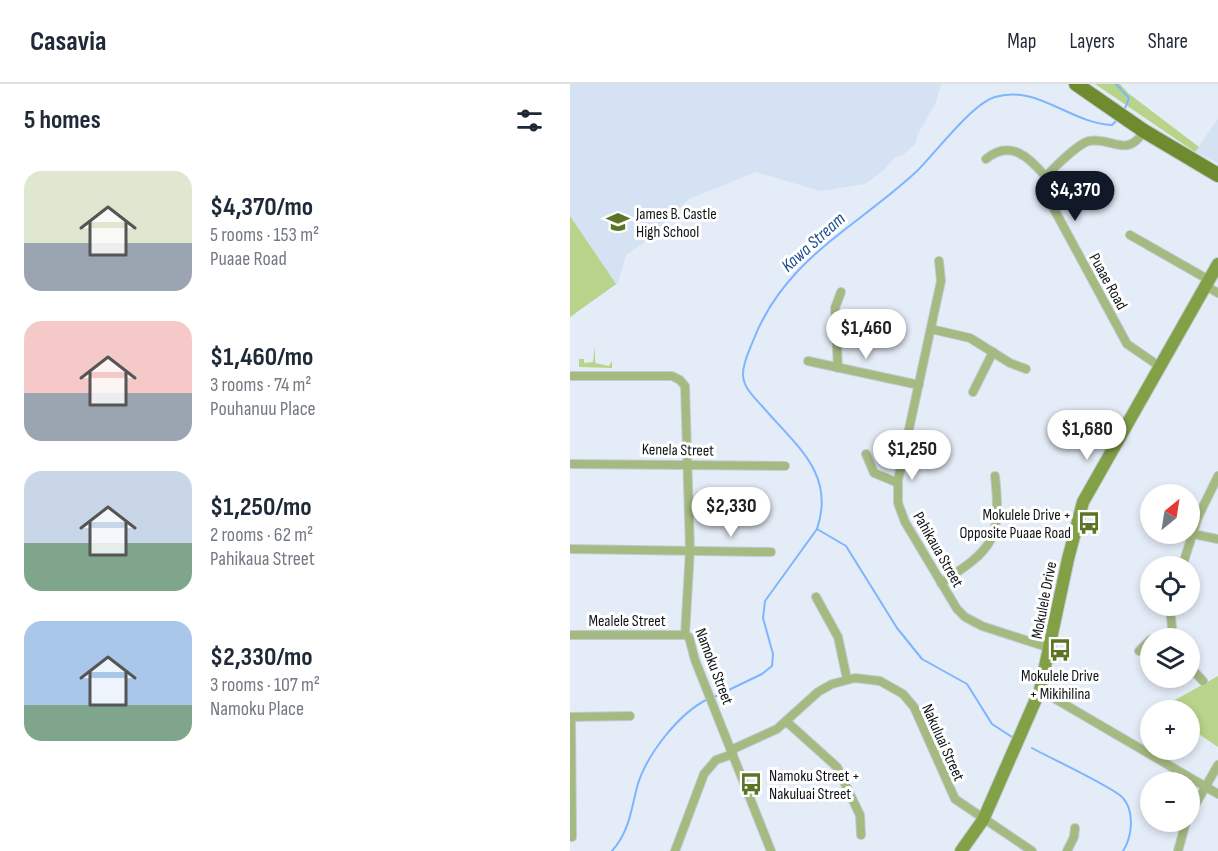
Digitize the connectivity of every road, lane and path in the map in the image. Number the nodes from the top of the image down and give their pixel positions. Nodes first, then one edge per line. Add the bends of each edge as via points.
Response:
1 (1076, 84) edge
2 (1144, 131) junction
3 (986, 159) dead end
4 (1218, 175) edge
5 (1045, 176) junction
6 (1130, 235) dead end
7 (939, 261) dead end
8 (1218, 264) edge
9 (1207, 283) junction
10 (841, 292) dead end
11 (1218, 293) edge
12 (931, 328) junction
13 (993, 352) junction
14 (808, 361) dead end
15 (1159, 366) junction
16 (838, 368) junction
17 (1026, 369) dead end
18 (570, 376) edge
19 (919, 385) junction
20 (974, 392) dead end
21 (866, 454) dead end
22 (570, 464) edge
23 (688, 464) junction
24 (785, 466) dead end
25 (995, 476) dead end
26 (1218, 476) edge
27 (898, 483) junction
28 (1200, 516) edge
29 (1200, 536) edge
30 (1218, 539) edge
31 (570, 549) edge
32 (690, 550) junction
33 (771, 552) dead end
34 (941, 583) junction
35 (816, 597) dead end
36 (570, 635) edge
37 (685, 635) junction
38 (1050, 648) junction
39 (1200, 678) edge
40 (847, 679) junction
41 (1203, 681) dead end
42 (1040, 690) junction
43 (630, 716) dead end
44 (571, 717) edge
45 (787, 722) junction
46 (732, 752) junction
47 (1218, 765) edge
48 (1205, 787) junction
49 (1218, 795) edge
50 (1200, 796) edge
51 (983, 820) junction
52 (1075, 828) dead end
53 (1183, 832) edge
54 (861, 835) dead end
55 (572, 837) dead end
56 (675, 851) edge
57 (771, 851) edge
58 (961, 851) edge
59 (1032, 851) edge
60 (1067, 851) edge
61 (1178, 851) edge

1 - 2 main road
2 - 4 main road
2 - 5 street via 1128,145 1086,142
3 - 5 street via 1001,151 1017,151
5 - 15 street, Puaae Road via 1042,191 1124,339 1135,352
6 - 9 street
7 - 12 street, Pahikaua Street via 941,281
8 - 9 street, Mokulele Drive
9 - 11 street
9 - 15 street, Mokulele Drive
10 - 16 street via 835,308
12 - 13 street via 964,336
12 - 19 street, Pahikaua Street
13 - 17 street
13 - 20 street
14 - 16 street
15 - 38 street, Mokulele Drive via 1083,502
16 - 19 street
18 - 23 street, Namoku Street via 667,376 680,380 687,393
19 - 27 street, Pahikaua Street
21 - 27 street via 874,473
22 - 23 street, Kenela Street
23 - 24 street, Kenela Street
23 - 32 street, Namoku Street
25 - 34 street via 998,516 992,538 978,557
26 - 28 street
27 - 34 street, Pahikaua Street via 902,516
29 - 30 street
31 - 32 street
32 - 33 street
32 - 37 street, Namoku Street
34 - 38 street, Pahikaua Street via 969,620
35 - 40 street via 838,637
36 - 37 street, Mealele Street
37 - 46 street, Namoku Street
38 - 42 street, Mokulele Drive
39 - 41 street
40 - 45 street, Nakuluai Street via 818,692
40 - 51 street, Nakuluai Street via 880,681 909,700 952,795
42 - 48 street
42 - 51 street, Mokulele Drive
43 - 44 street
44 - 55 street
45 - 46 street, Nakuluai Street
45 - 54 street via 837,767 860,815
46 - 56 street, Nakuluai Street via 704,774
46 - 57 street, Namoku Street
47 - 48 street
48 - 49 street
48 - 50 street
51 - 58 street, Mokulele Drive
51 - 59 street, Nakuluai Street
52 - 60 street
53 - 61 street

